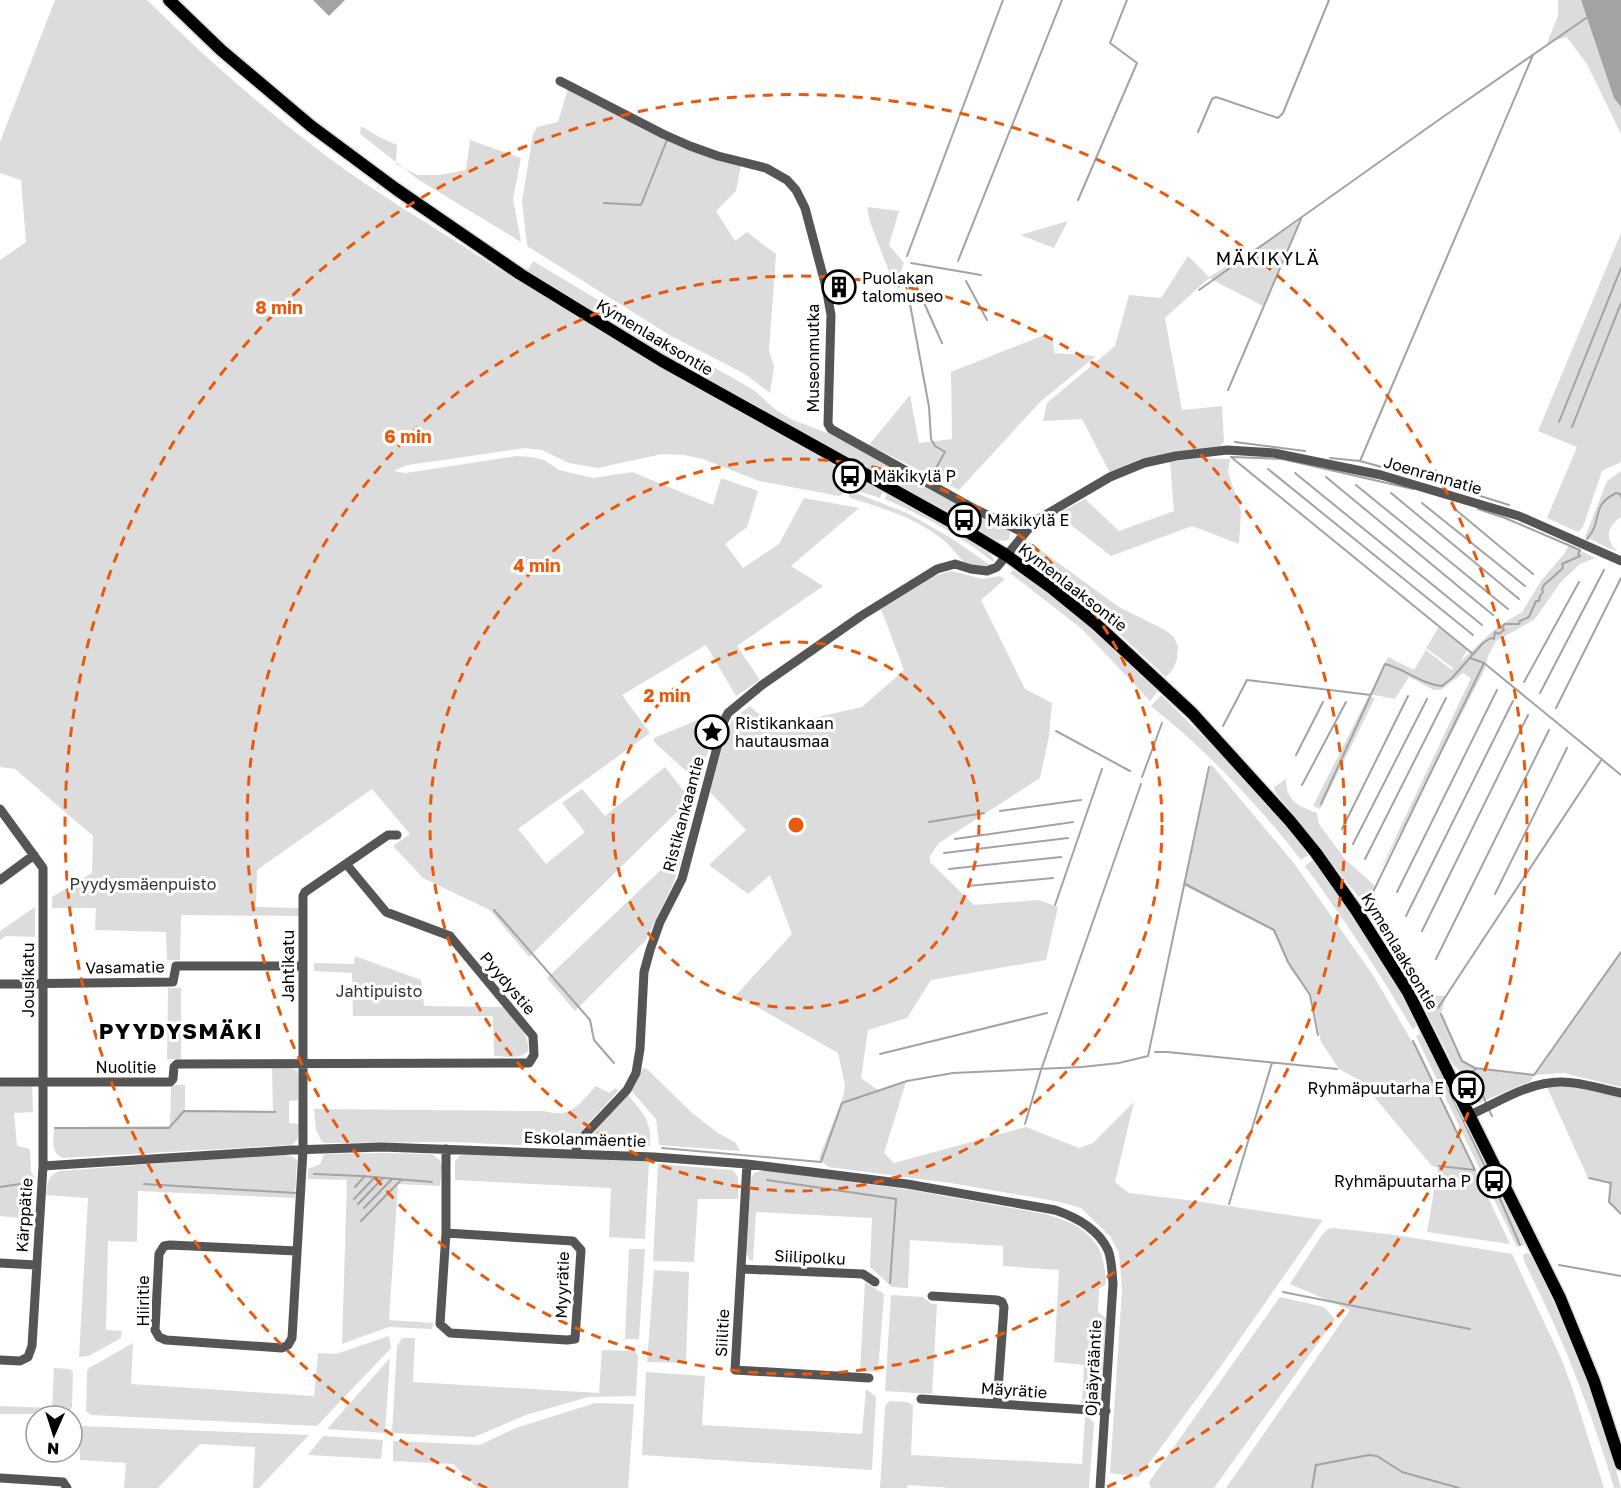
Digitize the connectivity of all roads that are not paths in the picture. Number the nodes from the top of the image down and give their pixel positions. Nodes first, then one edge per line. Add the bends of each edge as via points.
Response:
1 (169, 0) edge
2 (560, 81) dead end
3 (1024, 533) junction
4 (1006, 555) junction
5 (1621, 561) edge
6 (0, 809) edge
7 (397, 835) dead end
8 (34, 855) junction
9 (347, 865) junction
10 (0, 880) edge
11 (303, 966) junction
12 (0, 984) edge
13 (43, 984) junction
14 (303, 1064) junction
15 (0, 1082) edge
16 (43, 1082) junction
17 (1621, 1093) edge
18 (1470, 1115) junction
19 (446, 1149) junction
20 (303, 1150) junction
21 (576, 1154) junction
22 (747, 1164) junction
23 (42, 1166) junction
24 (446, 1233) junction
25 (1108, 1250) joint
26 (297, 1251) junction
27 (0, 1263) edge
28 (36, 1266) junction
29 (741, 1269) junction
30 (875, 1282) dead end
31 (932, 1296) dead end
32 (0, 1360) edge
33 (869, 1378) dead end
34 (921, 1399) dead end
35 (997, 1404) junction
36 (1106, 1412) junction
37 (1621, 1464) edge
38 (0, 1478) edge
39 (65, 1485) edge
40 (1100, 1488) edge

1 - 4 main road, Kymenlaaksontie via 311,126 520,274 682,373
2 - 3 street, Museonmutka via 663,134 718,156 766,168 791,184 805,208 831,315 831,429
3 - 4 street, Joenrannatie
3 - 5 street, Joenrannatie via 1035,521 1110,477 1144,463 1227,450 1284,455 1392,478 1519,516
4 - 18 main road, Kymenlaaksontie via 1146,668 1290,820 1336,881 1408,992
4 - 21 street, Ristikankaantie via 997,567 987,571 955,564 937,569 843,629 728,713 682,879 660,922 647,961 636,1073 627,1090 577,1143
6 - 8 street, Jousikatu
7 - 9 street, Jahtikatu via 388,835
8 - 10 street
8 - 13 street, Jousikatu via 44,868
9 - 11 street, Jahtikatu via 303,896
9 - 14 street, Pyydystie via 386,912 450,936 533,1036 534,1054 529,1063
11 - 13 street, Vasamatie via 176,966 173,982
11 - 14 street, Jahtikatu
12 - 13 street
13 - 16 street, Jousikatu
14 - 16 street, Nuolitie via 177,1064 170,1082
14 - 20 street, Jahtikatu
15 - 16 street
16 - 23 street, Jousikatu
17 - 18 street via 1571,1082 1543,1083
18 - 37 main road, Kymenlaaksontie via 1577,1337
19 - 20 street, Eskolanmäentie
19 - 21 street, Eskolanmäentie
19 - 24 street, Myyrätie
20 - 23 street, Eskolanmäentie
20 - 26 street, Hiiritie
21 - 22 street, Eskolanmäentie
22 - 25 street, Eskolanmäentie via 907,1184 1055,1210 1084,1223
22 - 29 street, Siilitie
23 - 28 street, Kärppätie
24 - 24 street, Myyrätie via 440,1324 444,1329 450,1333 575,1339 581,1250 578,1244
25 - 36 street, Ojaäyrääntie via 1113,1284
26 - 26 street, Hiiritie via 292,1338 288,1345 282,1348 159,1337 155,1330 159,1254 164,1246
27 - 28 street, Kärppätie
28 - 32 street, Kärppätie via 32,1346 28,1357 20,1361
29 - 30 street, Siilipolku via 864,1274
29 - 33 street, Siilitie via 735,1370
31 - 35 street via 1002,1302
34 - 35 street, Mäyrätie
35 - 36 street, Mäyrätie
36 - 40 street, Ojaäyrääntie
38 - 39 street

